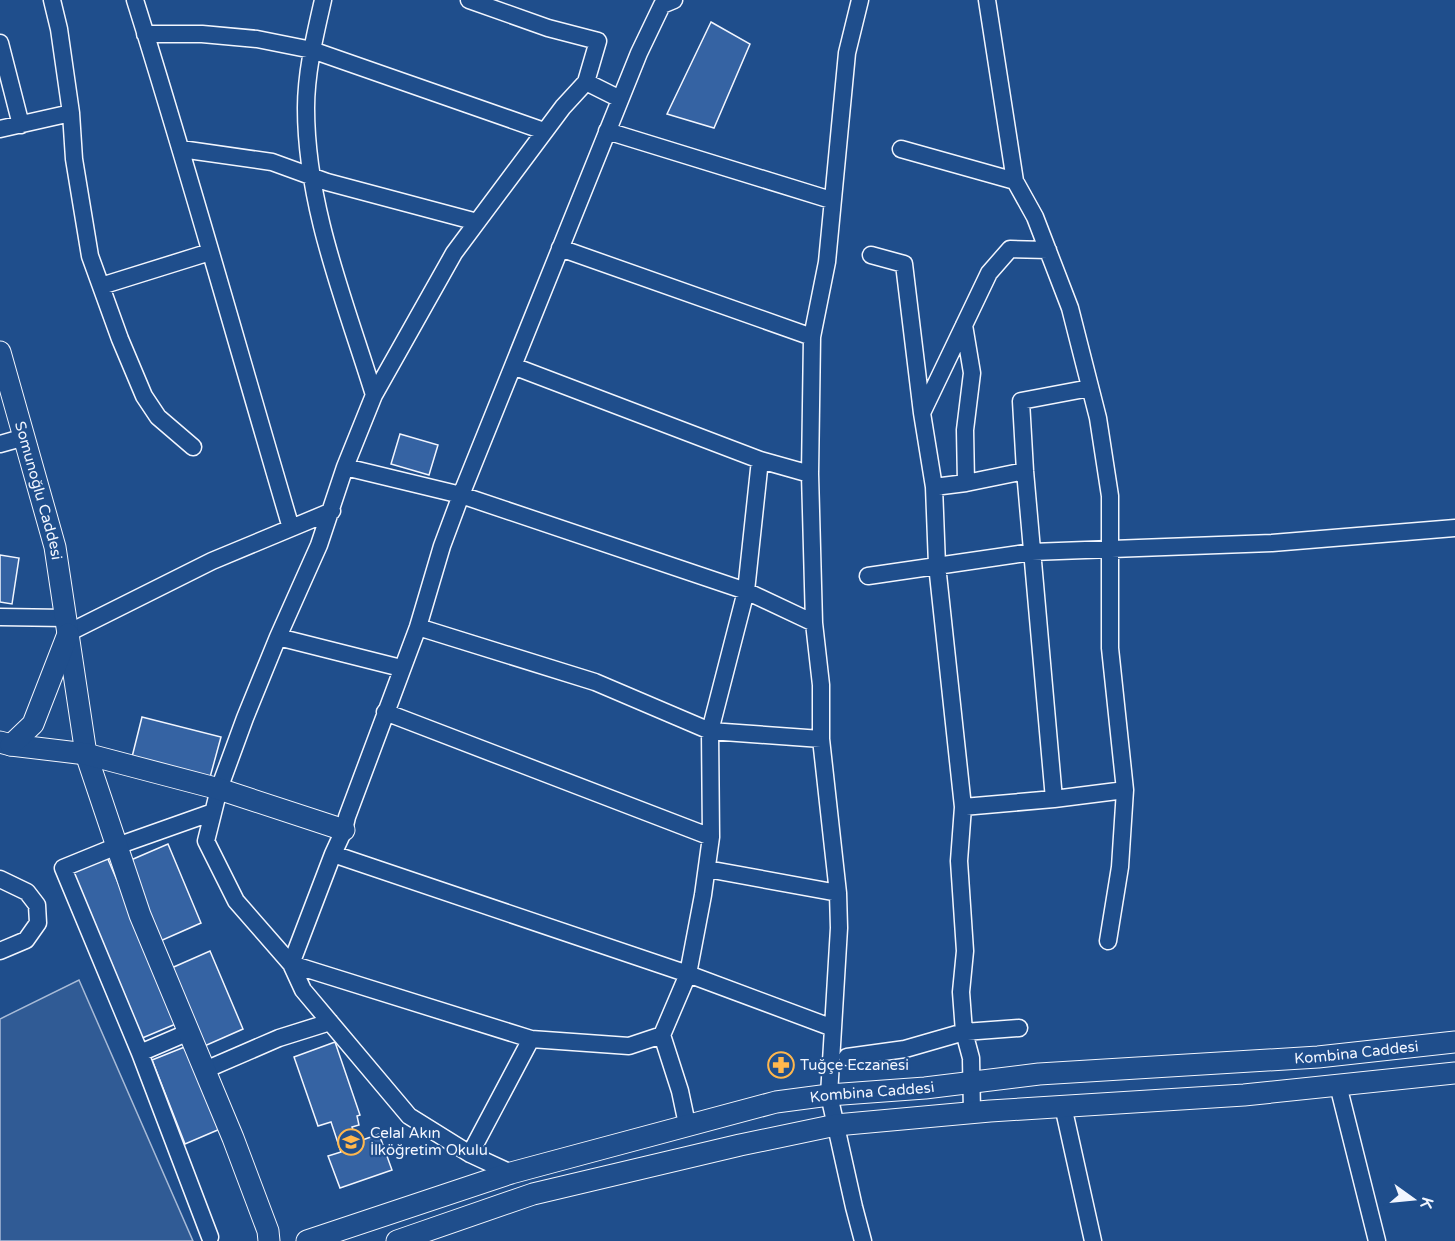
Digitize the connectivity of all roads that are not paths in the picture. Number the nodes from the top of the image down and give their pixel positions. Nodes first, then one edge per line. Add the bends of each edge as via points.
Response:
1 (52, 0) edge
2 (135, 0) edge
3 (323, 0) edge
4 (469, 0) edge
5 (674, 0) edge
6 (860, 0) edge
7 (987, 0) edge
8 (145, 34) junction
9 (0, 43) edge
10 (312, 50) junction
11 (586, 82) junction
12 (620, 99) junction
13 (71, 113) junction
14 (21, 125) junction
15 (0, 129) edge
16 (544, 131) junction
17 (607, 131) junction
18 (181, 148) junction
19 (901, 149) dead end
20 (311, 176) junction
21 (1015, 181) junction
22 (831, 200) junction
23 (477, 222) junction
24 (560, 248) junction
25 (1048, 250) junction
26 (210, 252) junction
27 (871, 255) dead end
28 (101, 285) junction
29 (964, 326) junction
30 (812, 337) junction
31 (0, 352) edge
32 (513, 366) junction
33 (1090, 388) junction
34 (374, 395) junction
35 (922, 412) junction
36 (25, 437) junction
37 (0, 444) edge
38 (193, 447) dead end
39 (760, 460) junction
40 (345, 467) junction
41 (1025, 471) junction
42 (810, 474) junction
43 (966, 483) junction
44 (934, 487) junction
45 (461, 495) junction
46 (332, 511) junction
47 (291, 528) junction
48 (1455, 528) edge
49 (1110, 548) junction
50 (1032, 552) junction
51 (937, 565) junction
52 (868, 576) dead end
53 (746, 591) junction
54 (0, 617) edge
55 (814, 623) junction
56 (67, 626) junction
57 (418, 627) junction
58 (278, 637) junction
59 (401, 668) junction
60 (385, 712) junction
61 (710, 731) junction
62 (821, 739) junction
63 (6, 743) edge
64 (86, 754) junction
65 (219, 789) junction
66 (1125, 790) junction
67 (1054, 799) junction
68 (963, 807) junction
69 (213, 812) junction
70 (345, 830) junction
71 (711, 837) junction
72 (117, 846) junction
73 (333, 854) junction
74 (707, 869) junction
75 (0, 879) edge
76 (838, 893) junction
77 (1108, 941) dead end
78 (0, 951) edge
79 (291, 963) junction
80 (688, 974) junction
81 (330, 1022) junction
82 (833, 1028) junction
83 (1019, 1028) dead end
84 (189, 1032) junction
85 (964, 1032) junction
86 (662, 1035) junction
87 (531, 1039) junction
88 (1455, 1042) edge
89 (140, 1053) junction
90 (847, 1058) dead end
91 (205, 1070) junction
92 (1455, 1073) edge
93 (971, 1083) junction
94 (1338, 1085) junction
95 (829, 1095) junction
96 (1063, 1106) junction
97 (972, 1113) junction
98 (687, 1124) junction
99 (836, 1125) junction
100 (470, 1154) junction
101 (511, 1173) junction
102 (210, 1236) dead end
103 (273, 1238) edge
104 (307, 1241) edge
105 (397, 1241) edge
106 (863, 1241) edge
107 (1093, 1241) edge
108 (1377, 1241) edge

1 - 13 street
2 - 8 street
3 - 10 street
4 - 11 street via 598,41
5 - 12 street via 662,5
6 - 22 street via 847,53
7 - 21 street
8 - 10 street via 257,39
8 - 18 street
9 - 14 street
10 - 16 street
10 - 20 street via 306,107
11 - 12 street
11 - 16 street
12 - 17 street
13 - 14 street
13 - 28 street via 74,159 90,256
14 - 15 street
16 - 23 street
17 - 22 street
17 - 24 street
18 - 20 street via 272,162
18 - 26 street
19 - 21 street
20 - 23 street
20 - 34 street via 317,211
21 - 25 street
22 - 30 street via 827,261
23 - 34 street via 454,253
24 - 30 street
24 - 32 street
25 - 29 street via 1010,249 990,273
25 - 33 street via 1070,308
26 - 28 street
26 - 47 street
27 - 35 street via 904,264
28 - 38 street via 144,396 158,417
29 - 35 street
29 - 43 street via 972,373 965,430
30 - 42 street
31 - 36 main road, Somunoğlu Caddesi
32 - 39 street
32 - 45 street
33 - 41 street via 1021,401
33 - 49 street via 1110,496
34 - 40 street
35 - 44 street
36 - 37 street
36 - 56 main road, Somunoğlu Caddesi via 55,547
39 - 42 street
39 - 53 street
40 - 45 street
40 - 46 street
41 - 43 street
41 - 50 street
42 - 55 street
43 - 44 street
44 - 51 street
45 - 53 street
45 - 57 street
46 - 47 street
46 - 58 street
47 - 56 street
48 - 49 street via 1272,543
49 - 50 street
49 - 66 street via 1110,648
50 - 51 street
50 - 67 street
51 - 52 street
51 - 68 street
53 - 55 street
53 - 61 street
54 - 56 street
55 - 62 street via 821,684
56 - 63 main road via 33,724
56 - 64 main road, Somunoğlu Caddesi
57 - 59 street
57 - 61 street via 595,682
58 - 59 street
58 - 65 street
59 - 60 street
60 - 70 street
60 - 71 street
61 - 62 street
61 - 71 street
62 - 76 street
63 - 64 main road
64 - 65 main road
64 - 72 main road, Somunoğlu Caddesi
65 - 69 street
65 - 70 main road
66 - 67 street
66 - 77 street via 1120,867
67 - 68 street
68 - 85 street via 959,861 965,951 961,992
69 - 72 street
69 - 79 street via 206,841 236,901
70 - 73 street
71 - 74 street
72 - 84 main road, Somunoğlu Caddesi via 140,915
72 - 89 street via 63,868
73 - 79 street
73 - 80 street
74 - 76 street
74 - 80 street
75 - 78 street via 27,892 37,905 38,923 26,940
76 - 82 street
79 - 81 street via 303,990
79 - 87 street
80 - 82 street
80 - 86 street
81 - 91 street via 279,1038
81 - 100 street via 409,1116
82 - 95 street
83 - 85 street
84 - 89 street
84 - 91 main road, Somunoğlu Caddesi
85 - 90 street via 905,1049
85 - 93 street via 971,1058
86 - 87 street via 628,1046
86 - 98 street
87 - 100 street
88 - 93 main road, Kombina Caddesi via 1318,1057 1039,1074
89 - 102 street
91 - 103 main road, Somunoğlu Caddesi
92 - 94 main road, Kombina Caddesi
93 - 95 main road, Kombina Caddesi
93 - 97 street
94 - 96 main road, Kombina Caddesi
94 - 108 street
95 - 98 main road, Kombina Caddesi via 776,1102
95 - 99 street
96 - 97 main road, Kombina Caddesi
96 - 107 street
97 - 99 main road, Kombina Caddesi
98 - 101 main road, Kombina Caddesi
99 - 105 main road, Kombina Caddesi via 533,1194
99 - 106 street
100 - 101 street
101 - 104 main road, Kombina Caddesi

